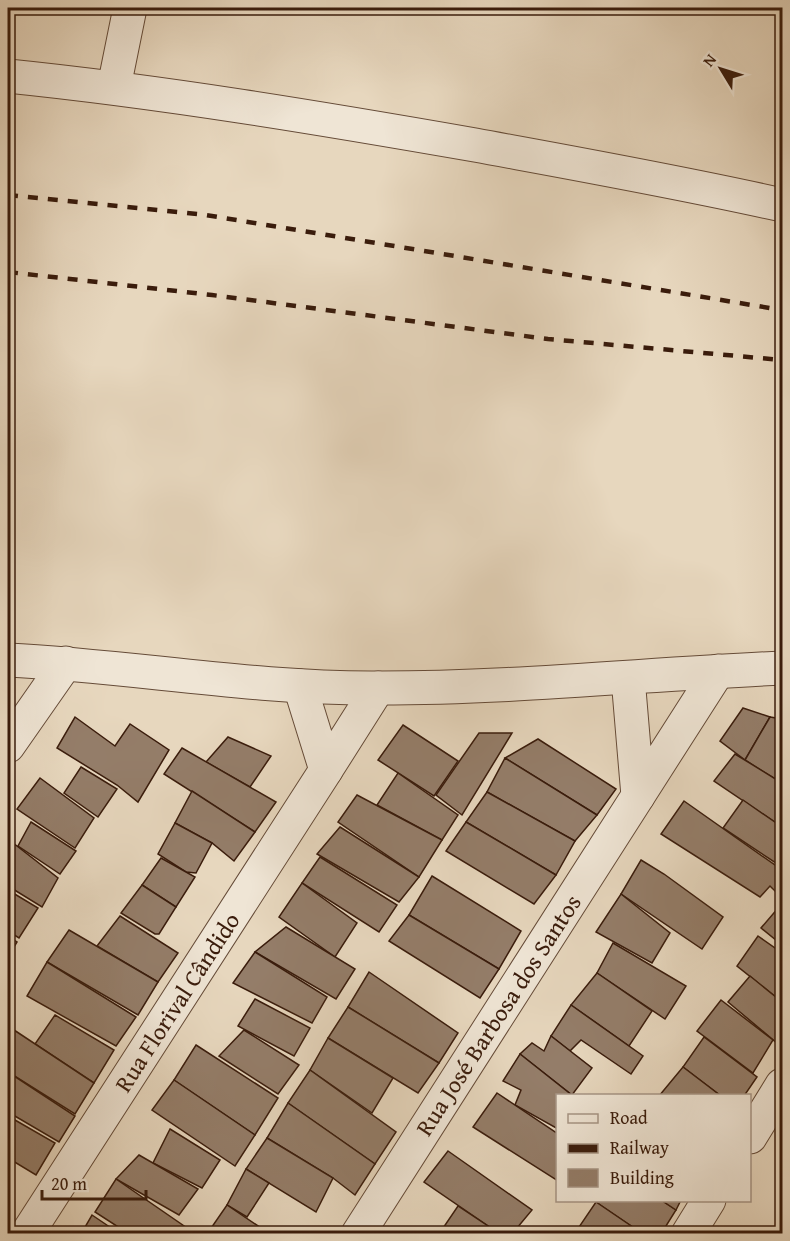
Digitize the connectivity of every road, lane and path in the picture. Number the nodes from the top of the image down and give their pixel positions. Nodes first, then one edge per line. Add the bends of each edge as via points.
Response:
1 (130, 8) edge
2 (8, 76) edge
3 (114, 87) junction
4 (783, 205) edge
5 (8, 660) edge
6 (66, 663) junction
7 (783, 668) edge
8 (718, 671) junction
9 (628, 678) junction
10 (300, 686) junction
11 (378, 688) junction
12 (8, 746) edge
13 (326, 770) junction
14 (638, 796) junction
15 (783, 1085) edge
16 (751, 1135) edge
17 (708, 1202) edge
18 (27, 1233) edge
19 (358, 1233) edge
20 (688, 1233) edge

1 - 3 street
2 - 3 street
3 - 4 street via 381,129 667,180
5 - 6 street
6 - 10 street
6 - 12 street
7 - 8 street
8 - 9 street
8 - 14 street, Rua José Barbosa dos Santos
9 - 11 street
9 - 14 street
10 - 11 street
10 - 13 street
11 - 13 street, Rua Florival Cândido
13 - 18 street, Rua Florival Cândido
14 - 19 street, Rua José Barbosa dos Santos
15 - 16 street
17 - 20 street

